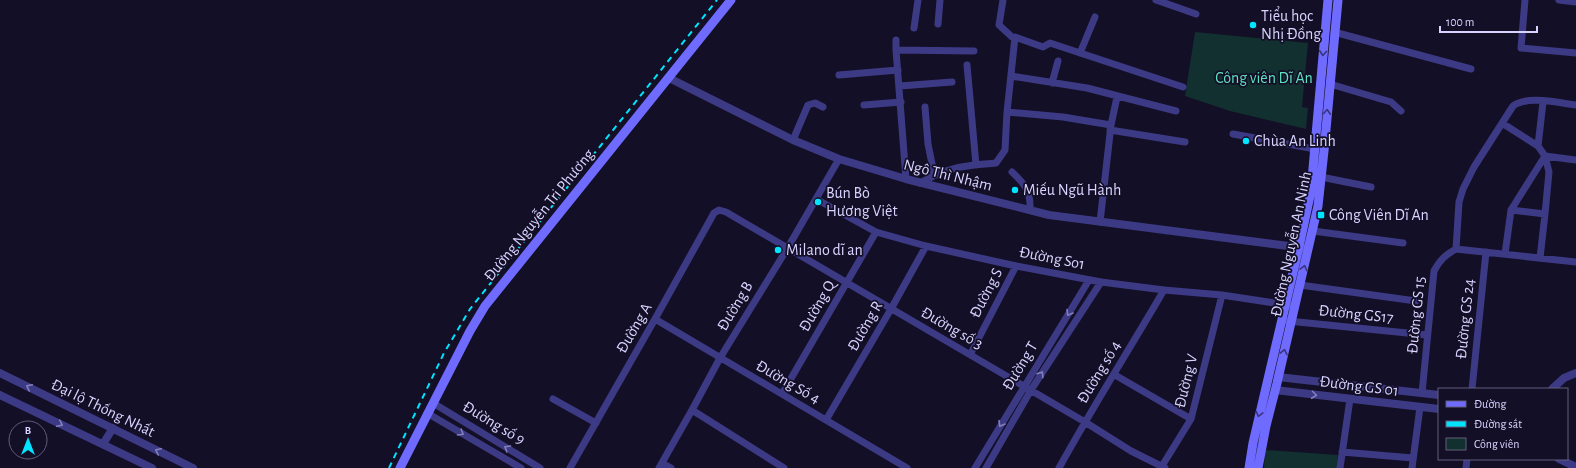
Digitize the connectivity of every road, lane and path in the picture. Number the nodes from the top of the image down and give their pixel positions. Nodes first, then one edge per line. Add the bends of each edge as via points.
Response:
1 (731, 0) edge
2 (918, 0) edge
3 (940, 0) edge
4 (1003, 0) edge
5 (1158, 0) edge
6 (1328, 0) edge
7 (1338, 0) edge
8 (1525, 0) edge
9 (1559, 0) edge
10 (1576, 2) edge
11 (1196, 14) dead end
12 (1095, 17) dead end
13 (938, 24) dead end
14 (914, 28) dead end
15 (1334, 32) junction
16 (1012, 37) dead end
17 (896, 40) dead end
18 (896, 50) junction
19 (974, 50) dead end
20 (1080, 53) junction
21 (1576, 53) edge
22 (1058, 61) dead end
23 (967, 65) dead end
24 (1471, 69) dead end
25 (898, 70) junction
26 (839, 75) dead end
27 (1010, 76) junction
28 (669, 78) junction
29 (952, 82) dead end
30 (1052, 83) junction
31 (1330, 84) junction
32 (900, 86) junction
33 (1183, 87) dead end
34 (1117, 96) junction
35 (901, 102) junction
36 (1544, 102) junction
37 (864, 105) dead end
38 (1576, 105) edge
39 (823, 107) dead end
40 (925, 107) dead end
41 (1176, 111) dead end
42 (1402, 111) dead end
43 (1007, 112) junction
44 (1502, 122) junction
45 (1110, 128) junction
46 (1233, 134) dead end
47 (793, 140) junction
48 (1185, 142) dead end
49 (1538, 146) junction
50 (1320, 150) junction
51 (1545, 156) junction
52 (839, 160) junction
53 (1576, 160) edge
54 (976, 165) junction
55 (1012, 172) dead end
56 (934, 174) junction
57 (1321, 177) junction
58 (906, 179) junction
59 (920, 183) junction
60 (1371, 187) dead end
61 (816, 199) junction
62 (1030, 210) junction
63 (1511, 210) junction
64 (726, 212) joint
65 (1546, 214) junction
66 (1100, 222) junction
67 (1313, 231) junction
68 (876, 232) junction
69 (1403, 243) dead end
70 (926, 246) junction
71 (1299, 247) junction
72 (786, 249) junction
73 (1308, 249) junction
74 (1456, 249) junction
75 (1486, 252) junction
76 (1505, 254) junction
77 (1540, 258) junction
78 (1576, 262) edge
79 (1016, 266) junction
80 (1089, 280) junction
81 (1101, 282) junction
82 (846, 284) junction
83 (1300, 285) junction
84 (1164, 290) junction
85 (1222, 295) junction
86 (1416, 301) dead end
87 (1290, 305) junction
88 (891, 309) junction
89 (655, 319) junction
90 (1286, 320) junction
91 (1427, 336) junction
92 (970, 355) junction
93 (720, 358) junction
94 (0, 373) edge
95 (1576, 373) edge
96 (1115, 375) junction
97 (1269, 376) junction
98 (1278, 377) junction
99 (1024, 386) junction
100 (1351, 386) junction
101 (1472, 388) edge
102 (1553, 388) edge
103 (1266, 389) junction
104 (1031, 390) junction
105 (1275, 390) junction
106 (1422, 393) junction
107 (782, 394) junction
108 (0, 395) edge
109 (1438, 395) edge
110 (553, 399) dead end
111 (1350, 399) junction
112 (433, 403) junction
113 (1420, 407) junction
114 (1438, 409) edge
115 (692, 410) junction
116 (427, 413) junction
117 (1190, 419) junction
118 (826, 420) junction
119 (1085, 422) junction
120 (596, 423) junction
121 (113, 428) junction
122 (103, 444) junction
123 (1342, 452) junction
124 (1413, 458) junction
125 (1561, 460) edge
126 (660, 465) edge
127 (189, 467) edge
128 (780, 467) edge
129 (904, 467) edge
130 (1163, 467) edge
131 (1576, 467) edge
132 (152, 468) edge
133 (400, 468) edge
134 (520, 468) edge
135 (540, 468) edge
136 (570, 468) edge
137 (671, 468) edge
138 (975, 468) edge
139 (986, 468) edge
140 (1059, 468) edge
141 (1249, 468) edge
142 (1258, 468) edge
143 (1340, 468) edge
144 (1412, 468) edge

1 - 28 main road, Đường Nguyễn Tri Phương
2 - 14 street
3 - 13 street
4 - 16 street via 999,25
5 - 11 street
6 -> 50 main road, Đường Nguyễn An Ninh
7 - 15 main road, Đường Nguyễn An Ninh
8 - 21 street via 1520,48
9 - 10 street
12 - 20 street
15 - 24 street
15 - 31 main road, Đường Nguyễn An Ninh
17 - 18 street
18 - 19 street
18 - 25 street
20 - 27 street via 1050,43 1043,47 1015,37
20 - 33 street
22 - 30 street
23 - 54 street
25 - 26 street
25 - 32 street
27 - 30 street
27 - 43 street
28 - 47 street, Ngô Thì Nhậm
28 - 112 main road, Đường Nguyễn Tri Phương via 485,306
29 - 32 street
30 - 34 street
31 - 42 street via 1391,102
50 -> 31 main road, Đường Nguyễn An Ninh
32 - 35 street
34 - 41 street
34 - 45 street
35 - 37 street
35 - 58 street
36 - 38 street
36 - 44 street via 1516,104
36 - 49 street
39 - 47 street via 815,103 808,105
40 - 56 street
43 - 45 street via 1063,117
43 - 54 street via 1006,144 1001,157 996,163
44 - 49 street
44 - 74 street via 1463,189
45 - 48 street
45 - 66 street
46 - 50 street
47 - 52 street, Ngô Thì Nhậm
49 - 51 street
50 - 57 main road, Đường Nguyễn An Ninh
50 - 71 main road, Đường Nguyễn An Ninh
51 - 53 street
51 - 63 street
51 - 65 street via 1549,172
52 - 58 street, Ngô Thì Nhậm
52 - 61 street, Đường B
54 - 56 street
55 - 62 street via 1025,184 1031,201
56 - 59 street
57 - 60 street
57 - 67 main road, Đường Nguyễn An Ninh
58 - 59 street, Ngô Thì Nhậm
59 - 62 street, Ngô Thì Nhậm
61 - 68 street, Đường So1
61 - 72 street, Đường B
62 - 66 street, Ngô Thì Nhậm
63 - 65 street
63 - 76 street
64 - 72 street, Đường số 3
64 - 89 street, Đường A via 719,210 714,213
65 - 77 street
66 - 71 street, Ngô Thì Nhậm
67 - 69 street
67 - 73 main road, Đường Nguyễn An Ninh
68 - 70 street, Đường So1
68 - 82 street, Đường Q
70 - 79 street, Đường So1
70 - 88 street, Đường R
71 - 73 street, Ngô Thì Nhậm
71 - 87 main road, Đường Nguyễn An Ninh
72 - 82 street, Đường số 3
72 - 93 street, Đường B
83 -> 73 main road, Đường Nguyễn An Ninh
74 - 75 street
74 - 91 street, Đường GS 15 via 1446,254 1434,271
75 - 76 street
75 - 101 street, Đường GS 24
76 - 77 street
77 - 78 street
79 - 80 street, Đường So1
79 - 92 street, Đường S
80 - 81 street, Đường So1
80 -> 99 street, Đường T
81 - 84 street, Đường So1
104 -> 81 street, Đường T
82 - 88 street, Đường số 3
82 - 107 street, Đường Q
83 - 86 street
83 - 87 main road, Đường Nguyễn An Ninh
84 - 85 street, Đường So1
84 - 96 street, Đường số 4
85 - 87 street, Đường So1
85 - 117 street, Đường V
87 - 90 main road, Đường Nguyễn An Ninh
88 - 92 street, Đường số 3
88 - 118 street, Đường R
89 - 93 street, Đường Số 4
89 - 120 street, Đường A
90 - 91 street, Đường GS17
90 - 97 main road, Đường Nguyễn An Ninh
98 -> 90 main road, Đường Nguyễn An Ninh
91 - 106 street, Đường GS 15
92 - 99 street, Đường số 3
93 - 107 street, Đường Số 4
93 - 115 street, Đường B
121 -> 94 street, Đại lộ Thống Nhất
95 - 102 street via 1564,378
96 - 117 street
96 - 119 street, Đường số 4
97 - 98 main road
97 - 103 main road, Đường Nguyễn An Ninh
98 - 100 street, Đường GS 01
98 - 105 main road, Đường Nguyễn An Ninh
99 - 104 street, Đường số 3
99 -> 138 street, Đường T
100 - 106 street, Đường GS 01
100 - 111 street
103 - 105 main road
103 -> 141 main road, Đường Nguyễn An Ninh via 1252,443
104 - 119 street, Đường số 3
104 - 139 street, Đường T
105 -> 111 street, Đường GS 01
105 - 142 main road, Đường Nguyễn An Ninh
106 - 109 street, Đường GS 01
106 - 113 street
107 - 118 street, Đường Số 4
108 -> 122 street, Đại lộ Thống Nhất
110 - 120 street
111 - 113 street, Đường GS 01
111 - 123 street
112 - 116 main road, Đường Nguyễn Tri Phương
135 -> 112 street, Đường số 9
113 - 114 street, Đường GS 01
113 - 124 street
115 - 126 street, Đường B
115 - 128 street
116 - 133 main road, Đường Nguyễn Tri Phương
116 -> 134 street, Đường số 9
117 - 130 street, Đường V
118 - 129 street, Đường Số 4
119 - 130 street, Đường số 3 via 1131,451
119 - 140 street, Đường số 4
120 - 136 street, Đường A
121 - 122 street
127 -> 121 street, Đại lộ Thống Nhất
122 - 132 street, Đại lộ Thống Nhất
123 - 124 street
123 - 143 street
124 - 144 street
125 - 131 street
126 - 137 street

